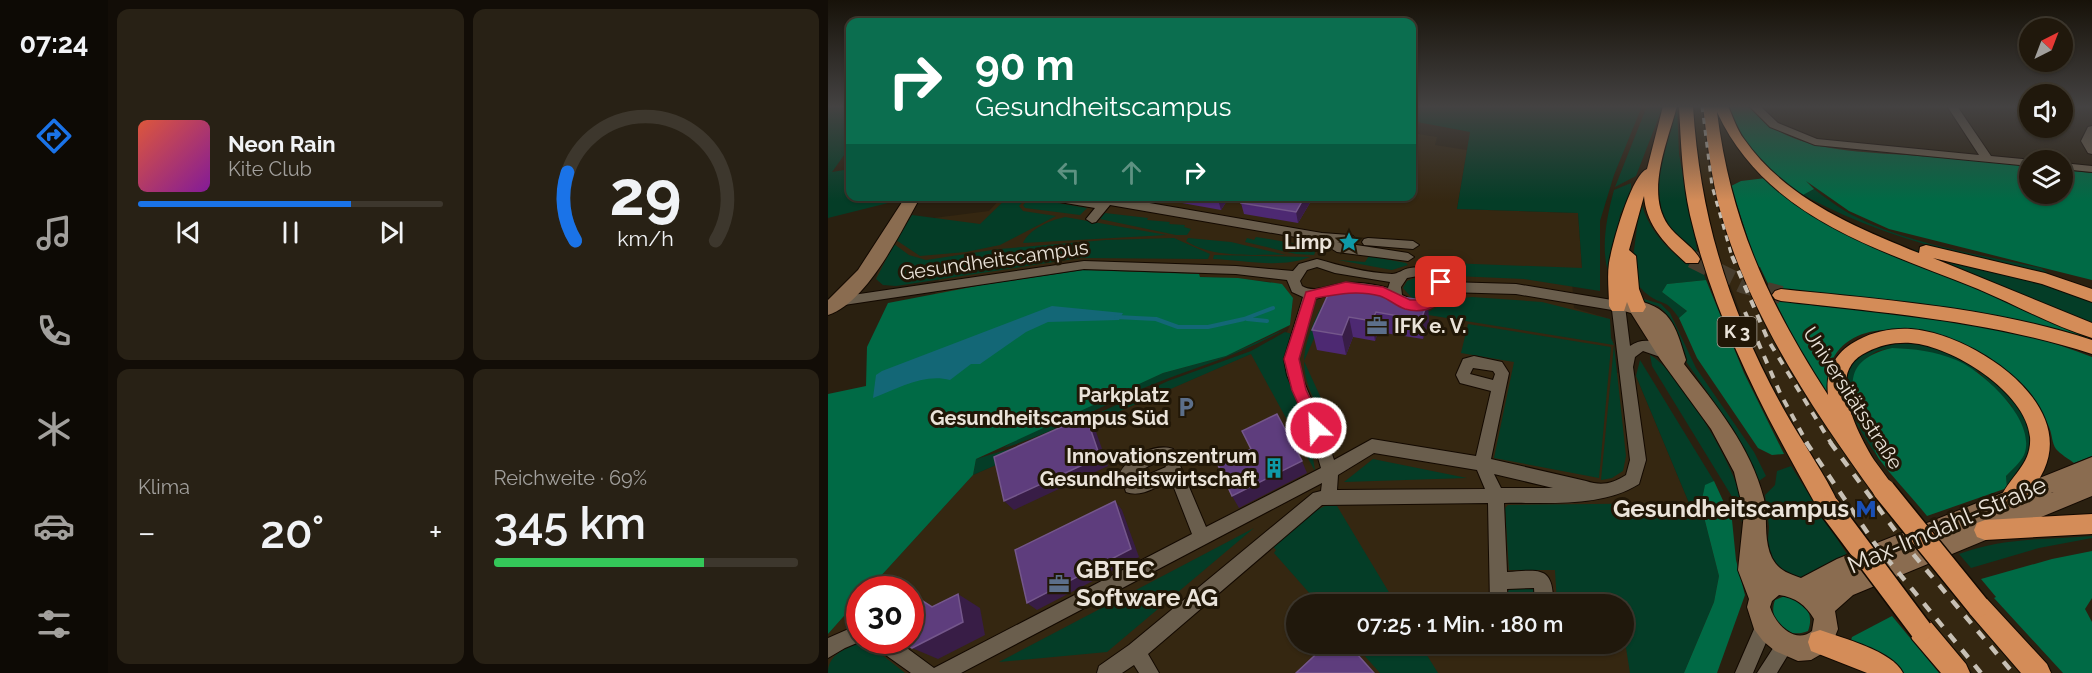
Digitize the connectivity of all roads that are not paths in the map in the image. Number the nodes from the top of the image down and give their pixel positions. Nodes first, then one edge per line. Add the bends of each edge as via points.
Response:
1 (1662, 137) edge
2 (1687, 137) edge
3 (1715, 137) edge
4 (1736, 137) edge
5 (1804, 137) edge
6 (1973, 137) edge
7 (2088, 137) edge
8 (2092, 151) edge
9 (1988, 160) junction
10 (2019, 162) edge
11 (1655, 165) junction
12 (2073, 167) edge
13 (2092, 169) edge
14 (910, 201) edge
15 (1069, 201) edge
16 (1103, 209) edge
17 (1079, 217) dead end
18 (1855, 231) junction
19 (1322, 237) junction
20 (1349, 239) dead end
21 (1410, 251) dead end
22 (1692, 259) tunnel mouth
23 (1335, 269) junction
24 (1294, 276) junction
25 (1398, 279) junction
26 (1443, 287) junction
27 (1332, 288) junction
28 (1310, 295) junction
29 (1781, 295) tunnel mouth
30 (1396, 296) junction
31 (2092, 296) edge
32 (836, 304) edge
33 (1627, 306) junction
34 (2092, 331) edge
35 (2092, 347) edge
36 (1673, 361) junction
37 (1626, 367) junction
38 (1499, 387) dead end
39 (1482, 464) junction
40 (2092, 466) edge
41 (1867, 468) junction
42 (1174, 470) dead end
43 (1330, 471) junction
44 (2092, 486) edge
45 (1594, 490) junction
46 (1496, 495) junction
47 (1329, 497) junction
48 (2012, 497) junction
49 (2092, 524) edge
50 (1985, 530) junction
51 (1202, 537) junction
52 (1498, 581) junction
53 (1804, 589) junction
54 (1768, 590) junction
55 (1499, 594) edge
56 (1544, 594) edge
57 (1821, 607) junction
58 (1764, 626) junction
59 (846, 638) edge
60 (1820, 642) junction
61 (1785, 645) junction
62 (828, 649) edge
63 (1136, 652) junction
64 (899, 654) edge
65 (927, 673) edge
66 (942, 673) edge
67 (1106, 673) edge
68 (1150, 673) edge
69 (1744, 673) edge
70 (1766, 673) edge
71 (1890, 673) edge
72 (1957, 673) edge
73 (2038, 673) edge

1 - 11 highway
2 - 72 highway, K 3, bridge via 1688,167 1712,264 1772,406 1829,507
3 - 41 highway, Universitätsstraße / K 3 via 1723,187 1742,252 1798,365
4 - 18 highway via 1763,172 1815,210
5 - 9 street via 1815,142
6 - 9 street
7 - 8 street
9 - 10 street
11 - 22 highway via 1649,194 1655,218
11 - 33 highway via 1640,186 1628,230
12 - 13 street
14 - 32 street
15 - 16 street
16 - 17 street
16 - 19 street via 1298,228
18 - 31 highway via 2045,279
18 - 34 highway
19 - 20 street
19 - 21 street via 1337,248
23 - 24 street via 1317,263 1303,267
23 - 25 street
23 - 27 street via 1338,279
24 - 28 street via 1296,289
24 - 32 street, Gesundheitscampus via 1083,265
25 - 26 street via 1410,272 1426,271 1438,277
25 - 30 street
26 - 30 street via 1437,298 1424,305 1407,304
26 - 33 street via 1516,289
27 - 28 street
27 - 30 street
28 - 43 street via 1292,359 1294,375
29 - 35 highway via 1978,317 2040,330
33 - 36 street
33 - 37 street
36 - 37 street via 1650,345 1641,345 1629,354
36 - 54 street via 1718,426 1748,483 1755,529 1747,566 1751,581
37 - 45 street via 1637,471 1633,479 1619,488
38 - 39 street
39 - 43 street via 1372,446
39 - 45 street
39 - 46 street
40 - 48 street, Max-Imdahl-Straße
41 - 48 highway via 1839,400 1839,369 1859,345 1875,338 1915,336 1976,357 2008,382 2027,406 2036,425 2039,453 2027,479
41 - 73 highway, Universitätsstraße / K 3, bridge via 1978,606
42 - 51 street
43 - 47 street
43 - 51 street
44 - 50 street, Max-Imdahl-Straße
45 - 46 street
46 - 47 street
46 - 52 street
47 - 63 street via 1312,503
48 - 53 street, Max-Imdahl-Straße via 1845,567
49 - 50 highway
50 - 57 street, Max-Imdahl-Straße via 1845,587
51 - 66 street
52 - 55 street
52 - 56 street via 1537,579 1544,585
53 - 54 street via 1791,584
53 - 57 street
54 - 58 street via 1758,608
57 - 60 street via 1826,631
58 - 61 street
58 - 69 street
59 - 62 street
60 - 61 street via 1808,649
60 - 71 highway
61 - 70 street
63 - 67 street
63 - 68 street
64 - 65 street

